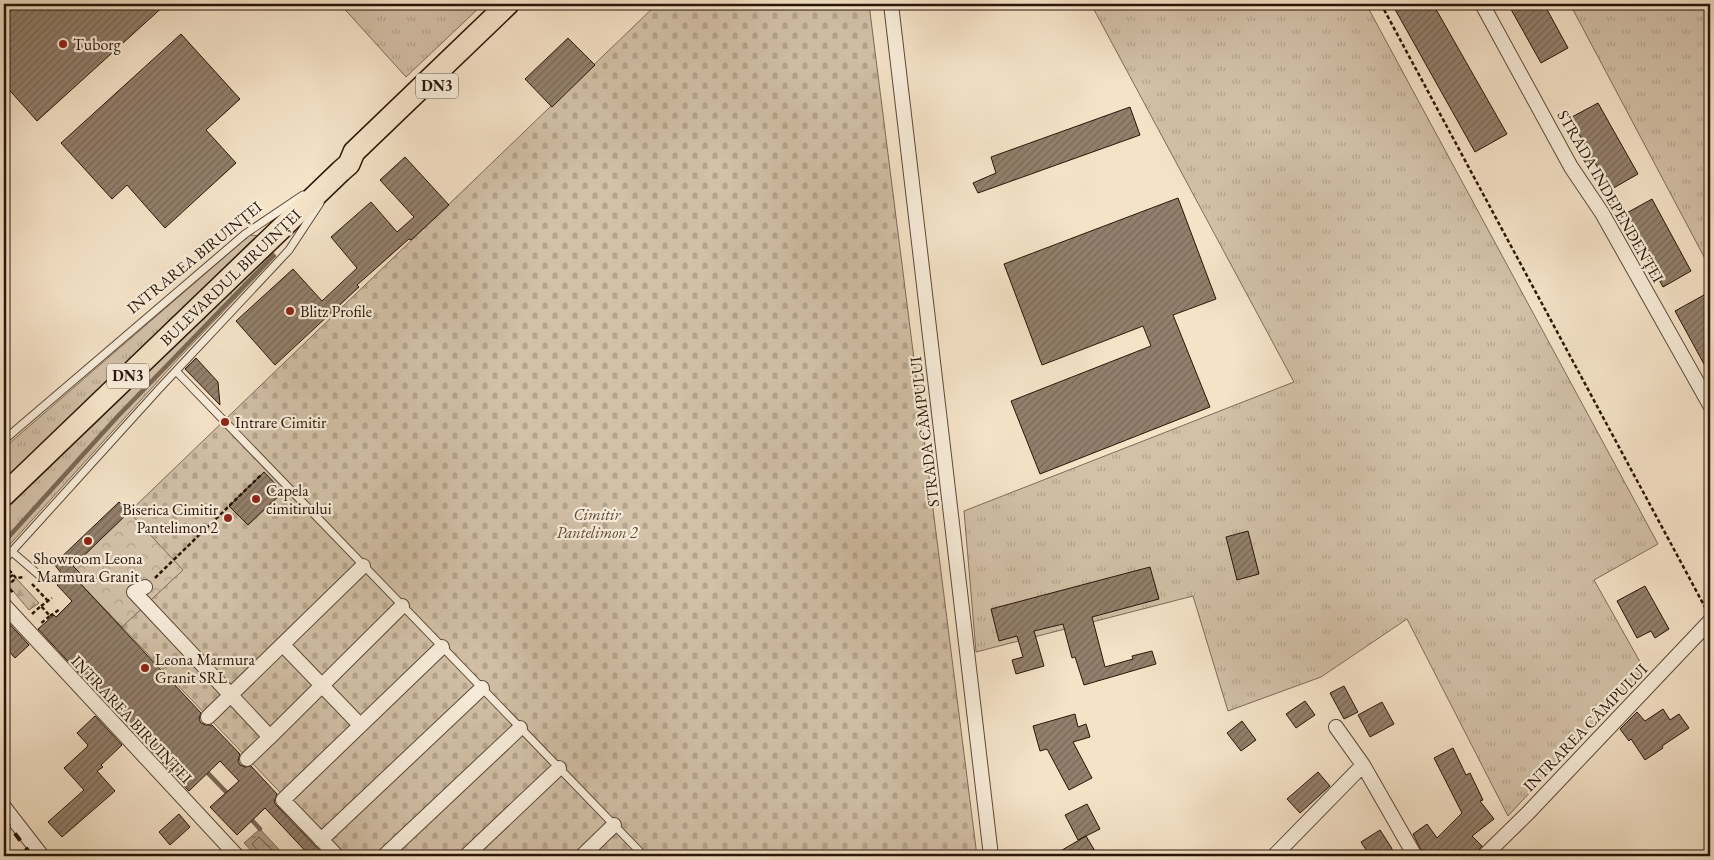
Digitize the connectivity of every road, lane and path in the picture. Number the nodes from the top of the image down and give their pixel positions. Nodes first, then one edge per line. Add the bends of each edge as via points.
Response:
1 (508, 4) edge
2 (522, 4) edge
3 (890, 4) edge
4 (1380, 4) edge
5 (1482, 4) edge
6 (345, 168) junction
7 (176, 371) junction
8 (1710, 405) edge
9 (4, 440) edge
10 (268, 467) junction
11 (4, 495) edge
12 (12, 552) junction
13 (4, 560) edge
14 (364, 566) junction
15 (31, 570) dead end
16 (39, 575) dead end
17 (25, 577) junction
18 (4, 578) edge
19 (16, 578) junction
20 (145, 587) joint
21 (17, 598) dead end
22 (52, 598) dead end
23 (48, 601) junction
24 (4, 605) edge
25 (41, 606) junction
26 (402, 606) junction
27 (60, 608) dead end
28 (28, 612) dead end
29 (31, 615) junction
30 (50, 616) junction
31 (1710, 617) edge
32 (1710, 621) edge
33 (283, 645) junction
34 (442, 646) junction
35 (322, 686) junction
36 (482, 688) junction
37 (232, 695) junction
38 (208, 717) dead end
39 (360, 725) junction
40 (1336, 727) dead end
41 (520, 728) junction
42 (270, 737) junction
43 (247, 758) dead end
44 (1363, 765) junction
45 (559, 768) junction
46 (4, 807) edge
47 (614, 825) junction
48 (321, 840) junction
49 (42, 856) edge
50 (237, 856) edge
51 (337, 856) edge
52 (384, 856) edge
53 (466, 856) edge
54 (582, 856) edge
55 (644, 856) edge
56 (991, 856) edge
57 (1274, 856) edge
58 (1415, 856) edge
59 (1484, 856) edge

1 - 6 main road, BULEVARDUL BIRUINȚEI / DN3 via 354,152
2 - 6 main road, BULEVARDUL BIRUINȚEI / DN3 via 361,160
3 - 56 street, STRADA CÂMPULUI
4 - 31 path
5 - 8 street, STRADA INDEPENDENȚEI via 1571,167 1602,213
6 - 7 lane via 289,250
6 - 9 lane, INTRAREA BIRUINȚEI via 245,234
6 - 11 main road, BULEVARDUL BIRUINȚEI / DN3
7 - 10 lane
7 - 12 lane
10 - 14 lane
10 - 20 path
12 - 13 lane
12 - 16 lane
14 - 26 lane
14 - 33 street
15 - 17 path
17 - 19 path
17 - 23 path
18 - 19 path via 13,575
18 - 19 path via 8,585
18 - 21 path
20 - 37 street via 134,592
22 - 23 path
23 - 25 path
24 - 50 street, INTRAREA BIRUINȚEI
25 - 29 path
25 - 30 path
26 - 34 lane
26 - 35 street
27 - 30 path
28 - 29 path
29 - 30 path via 38,625
32 - 59 street, INTRAREA CÂMPULUI
33 - 35 street
33 - 37 street
34 - 36 lane
34 - 39 street
35 - 39 street
35 - 42 street
36 - 41 lane
36 - 48 street
37 - 38 street
37 - 42 street
39 - 48 street via 283,800
40 - 44 street
41 - 45 lane
41 - 52 street
42 - 43 street
44 - 57 street
44 - 58 street
45 - 47 lane
45 - 53 street
46 - 49 street
47 - 54 street
47 - 55 lane
48 - 51 street

